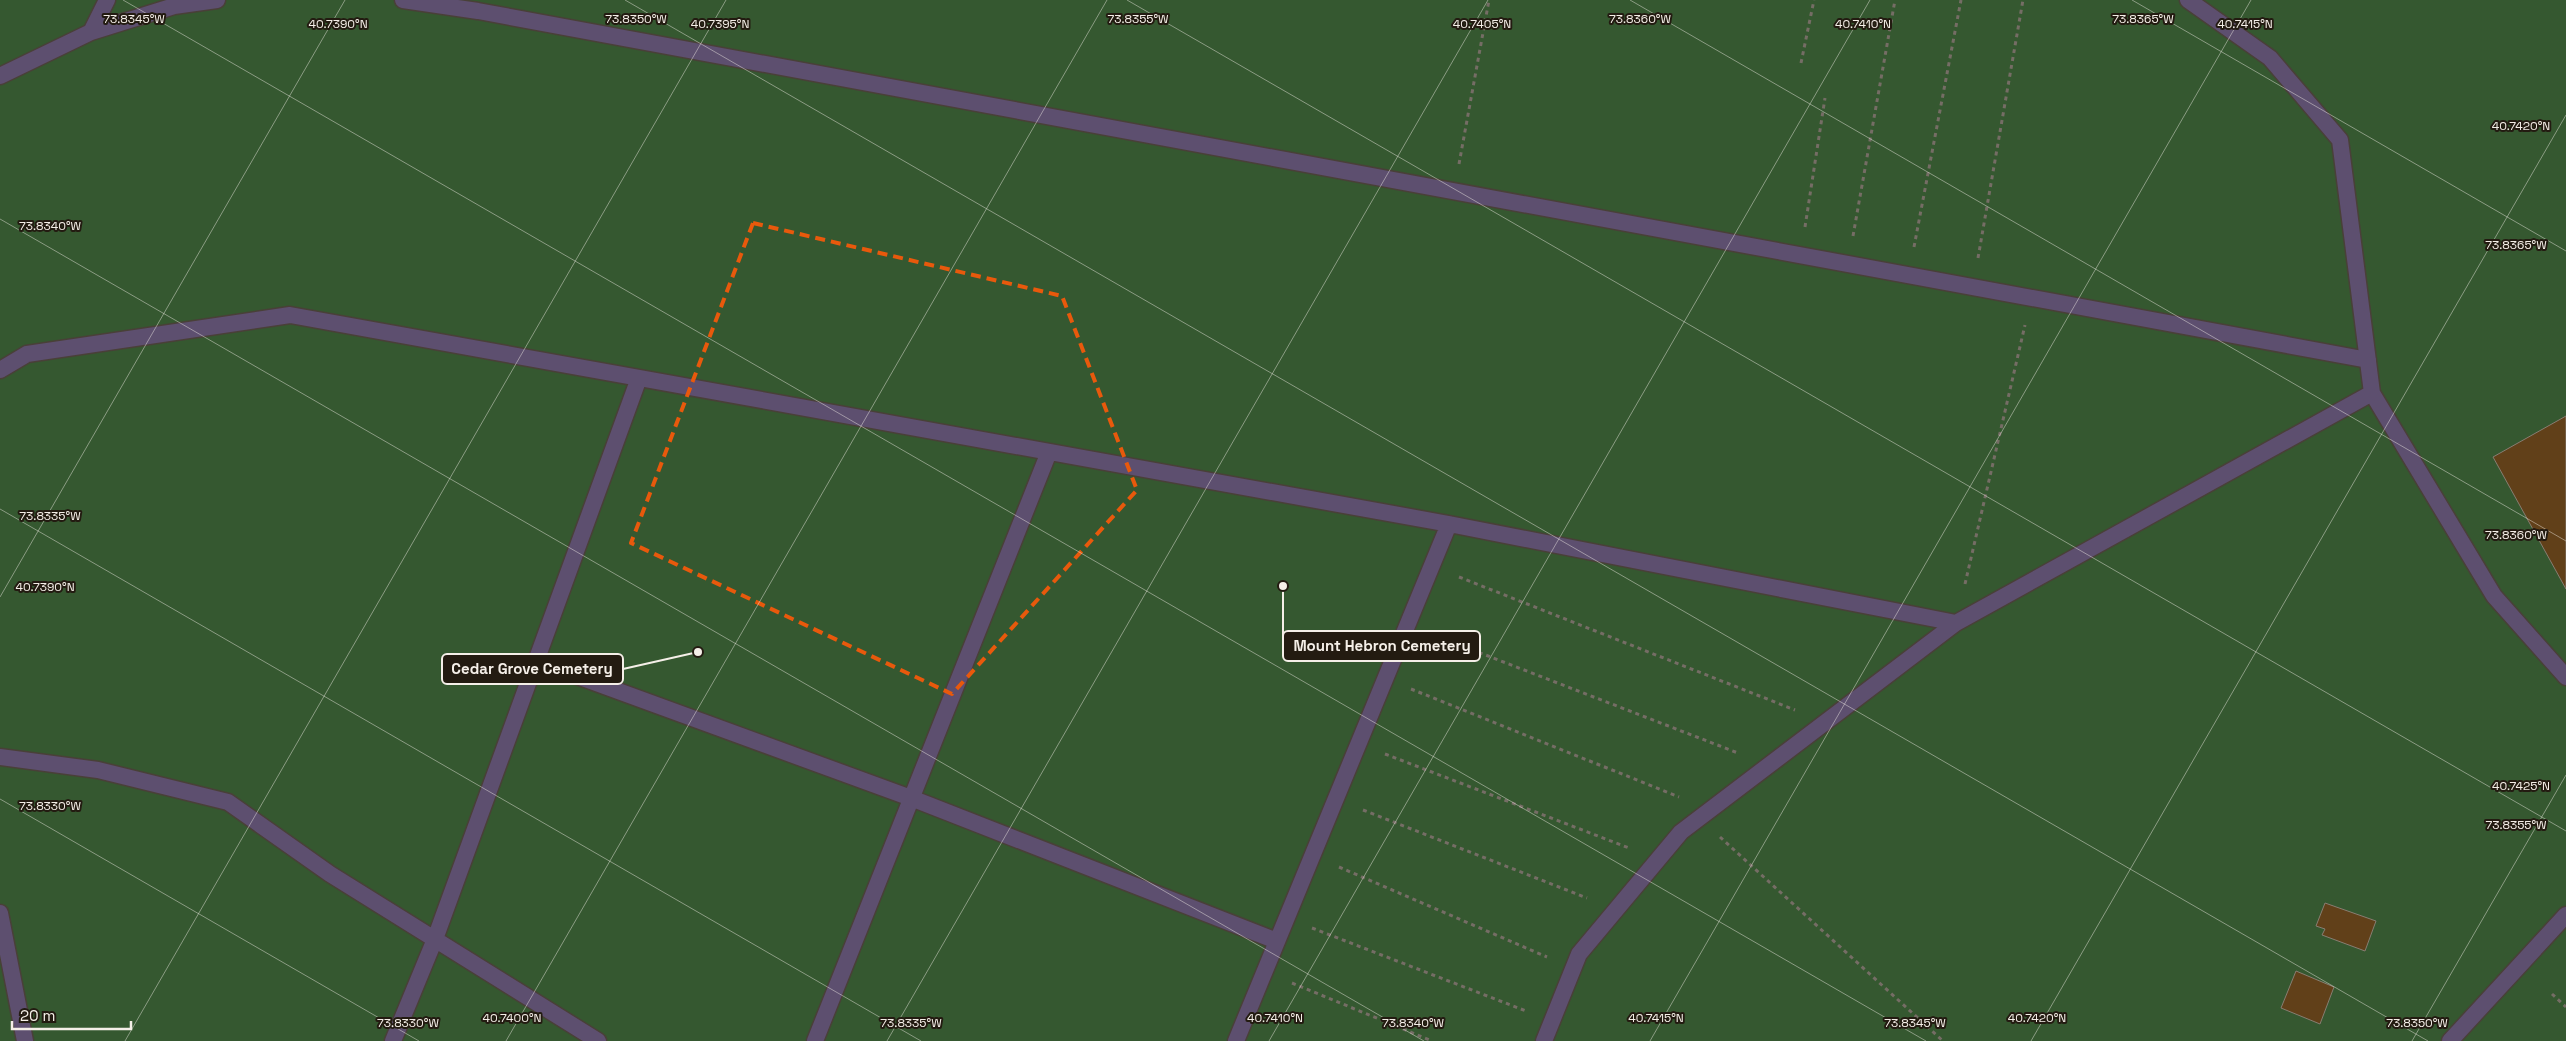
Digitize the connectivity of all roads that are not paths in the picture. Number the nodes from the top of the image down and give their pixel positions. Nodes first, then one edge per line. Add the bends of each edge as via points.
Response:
1 (107, 0) edge
2 (217, 0) edge
3 (403, 0) edge
4 (2188, 0) edge
5 (91, 32) junction
6 (0, 76) edge
7 (2368, 360) junction
8 (0, 370) edge
9 (639, 378) junction
10 (2372, 393) junction
11 (1049, 452) junction
12 (1449, 524) junction
13 (1956, 623) junction
14 (536, 662) junction
15 (2566, 676) edge
16 (0, 757) edge
17 (911, 798) junction
18 (0, 913) edge
19 (2566, 915) edge
20 (435, 939) junction
21 (1277, 941) junction
22 (25, 1041) edge
23 (393, 1041) edge
24 (598, 1041) edge
25 (814, 1041) edge
26 (1236, 1041) edge
27 (1544, 1041) edge
28 (2450, 1041) edge

1 - 5 lane
2 - 5 lane via 174,6
3 - 7 lane via 478,11
4 - 7 lane via 2270,58 2340,140
5 - 6 lane
7 - 10 lane
8 - 9 lane via 27,354 290,315
9 - 11 lane
9 - 14 lane
10 - 13 lane
10 - 15 lane via 2494,596
11 - 12 lane
11 - 17 lane
12 - 13 lane
12 - 21 lane
13 - 27 lane via 1681,832 1579,954
14 - 17 lane
14 - 20 lane
16 - 20 lane via 98,770 228,802 330,874
17 - 21 lane
17 - 25 lane
18 - 22 lane
19 - 28 lane
20 - 23 lane
20 - 24 lane
21 - 26 lane

